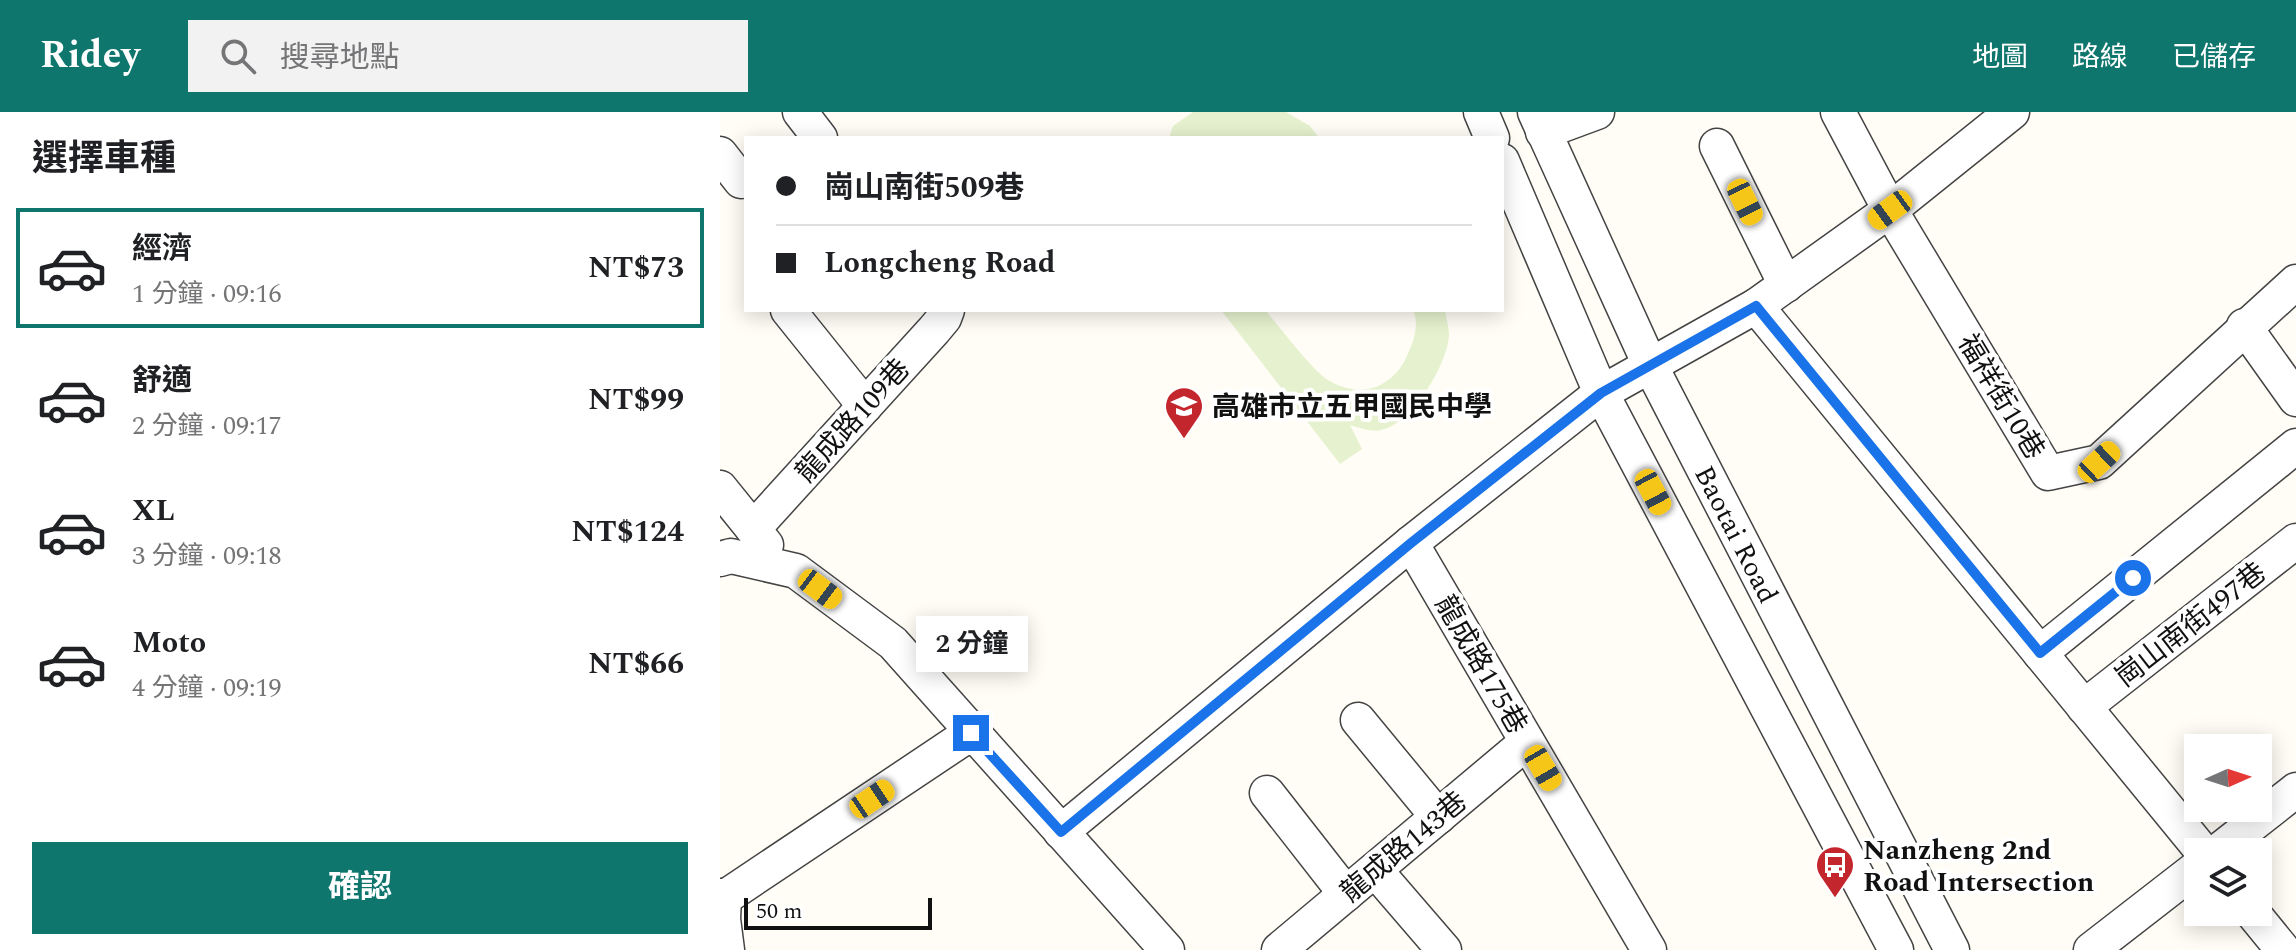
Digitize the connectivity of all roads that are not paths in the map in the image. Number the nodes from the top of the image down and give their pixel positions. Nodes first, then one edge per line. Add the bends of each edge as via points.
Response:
1 (800, 112) edge
2 (1481, 112) edge
3 (1597, 112) edge
4 (1838, 112) edge
5 (2012, 112) edge
6 (1539, 122) edge
7 (818, 136) edge
8 (1491, 136) edge
9 (1717, 146) dead end
10 (720, 154) edge
11 (1504, 166) edge
12 (741, 181) dead end
13 (1890, 210) junction
14 (2296, 282) edge
15 (1786, 285) junction
16 (1756, 306) junction
17 (790, 312) edge
18 (946, 312) edge
19 (2244, 326) junction
20 (1650, 365) junction
21 (1601, 393) junction
22 (2296, 399) edge
23 (865, 406) junction
24 (2296, 446) edge
25 (720, 488) edge
26 (753, 529) junction
27 (2296, 541) edge
28 (1411, 543) junction
29 (720, 559) edge
30 (783, 568) junction
31 (2040, 653) junction
32 (2084, 707) junction
33 (1358, 720) dead end
34 (971, 733) junction
35 (1527, 742) junction
36 (2296, 790) edge
37 (1267, 793) dead end
38 (1438, 817) junction
39 (1061, 832) junction
40 (2192, 838) edge
41 (2235, 838) edge
42 (1375, 870) junction
43 (2184, 878) edge
44 (1346, 894) junction
45 (722, 897) edge
46 (2263, 926) edge
47 (1155, 946) edge
48 (727, 950) edge
49 (1279, 950) edge
50 (1444, 950) edge
51 (1649, 950) edge
52 (1896, 950) edge
53 (1952, 950) edge
54 (2091, 950) edge
55 (2283, 950) edge

1 - 7 street
2 - 8 street
3 - 6 street
4 - 13 street
5 - 13 street
6 - 20 street, Baotai Road
9 - 15 street
10 - 12 street
11 - 21 street, Baotai Road
13 - 15 street
13 - 19 street, 福祥街10巷 via 2048,473 2099,462
14 - 19 street, 福祥街10巷
15 - 16 street
16 - 20 street
16 - 31 street
17 - 23 street
18 - 23 street, 龍成路109巷
19 - 22 street
20 - 21 street
20 - 53 street, Baotai Road
21 - 28 street
21 - 52 street, Baotai Road
23 - 26 street, 龍成路109巷
24 - 31 street
25 - 26 street
26 - 30 street
27 - 32 street, 崗山南街497巷
28 - 35 street, 龍成路175巷
28 - 39 street
29 - 30 street via 731,556
30 - 34 street via 796,571 893,643
31 - 32 street
32 - 40 street
33 - 38 street
34 - 39 street
34 - 45 street
35 - 38 street, 龍成路143巷
35 - 51 street, 龍成路175巷
36 - 41 street
37 - 44 street
38 - 42 street, 龍成路143巷
39 - 47 street
42 - 44 street, 龍成路143巷
42 - 50 street
43 - 54 street
44 - 49 street, 龍成路143巷
45 - 48 street
46 - 55 street

